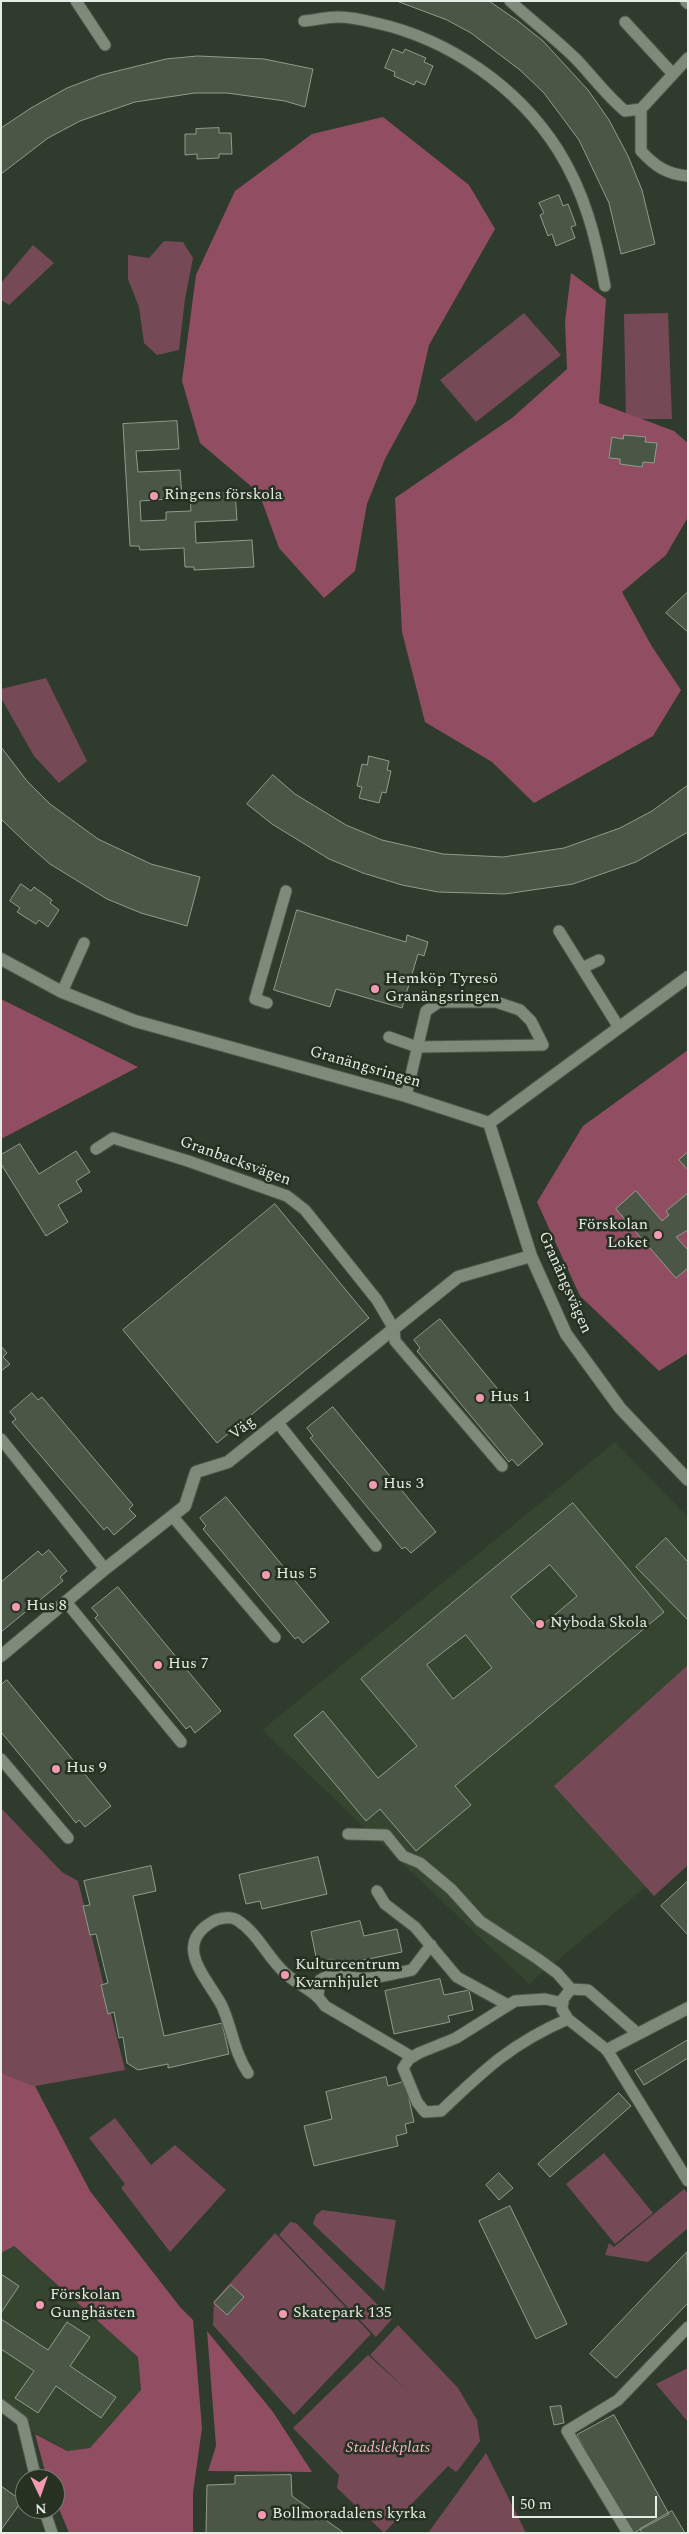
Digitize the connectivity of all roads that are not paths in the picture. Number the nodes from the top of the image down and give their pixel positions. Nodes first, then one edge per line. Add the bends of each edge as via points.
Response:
1 (76, 1) edge
2 (510, 1) edge
3 (304, 21) dead end
4 (625, 22) dead end
5 (105, 45) dead end
6 (686, 64) edge
7 (673, 74) junction
8 (641, 109) junction
9 (688, 176) edge
10 (605, 286) dead end
11 (286, 892) dead end
12 (559, 931) dead end
13 (84, 943) dead end
14 (1, 959) edge
15 (600, 960) dead end
16 (582, 968) junction
17 (688, 976) edge
18 (62, 992) junction
19 (267, 1003) dead end
20 (618, 1026) junction
21 (389, 1037) dead end
22 (417, 1047) junction
23 (406, 1096) junction
24 (489, 1123) junction
25 (96, 1149) dead end
26 (531, 1256) junction
27 (394, 1329) junction
28 (278, 1423) junction
29 (1, 1438) edge
30 (502, 1466) dead end
31 (688, 1480) edge
32 (173, 1517) junction
33 (376, 1546) dead end
34 (105, 1569) junction
35 (67, 1602) junction
36 (274, 1638) dead end
37 (1, 1656) edge
38 (181, 1742) dead end
39 (1, 1759) edge
40 (348, 1834) dead end
41 (68, 1838) dead end
42 (376, 1891) dead end
43 (431, 1945) junction
44 (570, 1989) junction
45 (318, 1995) junction
46 (563, 2003) junction
47 (508, 2005) junction
48 (688, 2008) edge
49 (568, 2019) junction
50 (637, 2033) junction
51 (607, 2050) junction
52 (412, 2057) junction
53 (248, 2073) dead end
54 (688, 2181) edge
55 (688, 2326) edge
56 (1, 2405) edge
57 (34, 2469) edge
58 (47, 2519) edge
59 (52, 2533) edge
60 (628, 2533) edge

1 - 5 lane
2 - 8 lane via 577,60 614,103 625,111
3 - 10 lane via 339,17 403,29 471,63 518,101 558,150 575,181 596,238
4 - 7 lane
6 - 7 lane
7 - 8 lane
8 - 9 lane via 641,151 661,170
11 - 19 lane via 255,999
12 - 16 lane
13 - 18 lane
14 - 18 street, Granängsringen
15 - 16 lane
16 - 20 lane
17 - 20 street
18 - 23 street, Granängsringen via 134,1021
20 - 24 street
21 - 22 lane
22 - 22 lane via 426,1012 439,1002 496,1002 520,1010 531,1021 543,1045
22 - 23 lane
23 - 24 street, Granängsringen
24 - 26 street, Granängsvägen
25 - 27 lane, Granbacksvägen via 113,1138 287,1196 305,1210 377,1300
26 - 27 street, Väg via 458,1277
26 - 31 street, Granängsvägen via 566,1334 620,1408
27 - 28 street, Väg
27 - 30 lane via 395,1341
28 - 32 street, Väg via 228,1462 196,1472 185,1506
28 - 33 lane
29 - 34 lane
32 - 34 street, Väg
32 - 36 lane
34 - 35 street, Väg
35 - 37 street, Väg
35 - 38 lane
39 - 41 lane
40 - 44 lane via 386,1835 403,1856 420,1863 451,1889 480,1921 557,1973
42 - 43 lane via 385,1904 415,1927
43 - 45 lane via 412,1970 372,1979 338,1974 326,1976 320,1980
43 - 47 lane via 457,1977
44 - 46 lane
44 - 50 lane via 588,1990
45 - 52 lane via 325,2006
45 - 53 lane via 284,1973 248,1928 234,1918 218,1918 206,1925 196,1938 194,1956 198,1969 222,2006 238,2060
46 - 47 lane via 545,1999 515,2001
46 - 49 lane via 562,2009
47 - 52 lane via 456,2038
48 - 50 street
49 - 51 lane
49 - 52 lane via 515,2046 488,2066 441,2111 425,2112 417,2102 403,2068
50 - 51 street
51 - 54 lane
55 - 60 lane via 623,2396 566,2431
56 - 57 lane via 22,2421
58 - 59 lane

